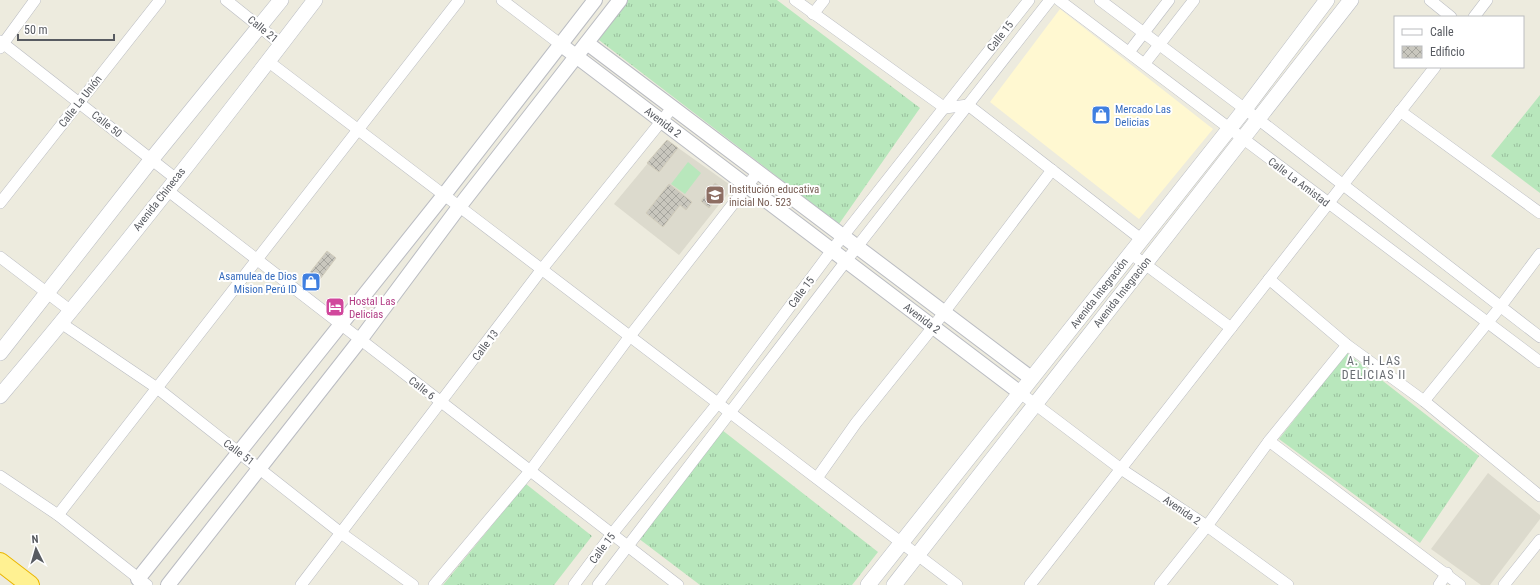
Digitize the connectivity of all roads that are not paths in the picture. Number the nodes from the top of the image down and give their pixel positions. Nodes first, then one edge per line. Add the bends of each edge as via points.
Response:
1 (36, 0) edge
2 (160, 0) edge
3 (226, 0) edge
4 (281, 0) edge
5 (315, 0) edge
6 (459, 0) edge
7 (502, 0) edge
8 (594, 0) edge
9 (620, 0) edge
10 (796, 0) edge
11 (824, 0) edge
12 (1029, 0) edge
13 (1050, 0) edge
14 (1059, 0) edge
15 (1100, 0) edge
16 (1169, 0) edge
17 (1194, 0) edge
18 (1328, 0) edge
19 (1351, 0) edge
20 (1430, 0) edge
21 (1487, 0) edge
22 (813, 14) junction
23 (1450, 16) edge
24 (1475, 16) edge
25 (261, 26) junction
26 (1143, 33) junction
27 (587, 43) junction
28 (1, 44) edge
29 (281, 44) junction
30 (560, 44) junction
31 (1158, 45) junction
32 (1129, 52) junction
33 (577, 57) junction
34 (269, 62) junction
35 (1145, 63) junction
36 (1433, 68) edge
37 (78, 102) junction
38 (968, 105) junction
39 (672, 108) junction
40 (945, 108) junction
41 (1245, 109) junction
42 (1400, 111) junction
43 (1258, 119) junction
44 (662, 121) junction
45 (1229, 128) junction
46 (358, 130) junction
47 (1242, 138) junction
48 (152, 160) junction
49 (1052, 170) junction
50 (758, 172) junction
51 (171, 184) junction
52 (1342, 185) junction
53 (747, 186) junction
54 (444, 195) junction
55 (0, 203) edge
56 (1328, 204) junction
57 (459, 207) junction
58 (1540, 213) edge
59 (843, 236) junction
60 (1141, 239) junction
61 (857, 247) junction
62 (832, 250) junction
63 (1130, 253) junction
64 (1540, 254) edge
65 (0, 256) edge
66 (257, 260) junction
67 (846, 261) junction
68 (1144, 264) junction
69 (542, 270) junction
70 (1269, 279) junction
71 (47, 292) junction
72 (1501, 306) junction
73 (71, 311) junction
74 (944, 312) junction
75 (62, 323) junction
76 (1488, 323) junction
77 (340, 324) junction
78 (934, 327) junction
79 (1231, 328) junction
80 (630, 336) junction
81 (1540, 337) edge
82 (360, 340) junction
83 (1347, 345) junction
84 (0, 353) edge
85 (1540, 362) edge
86 (1031, 378) junction
87 (157, 388) junction
88 (1020, 392) junction
89 (0, 396) edge
90 (1424, 401) junction
91 (441, 402) junction
92 (718, 403) junction
93 (1034, 404) junction
94 (731, 413) junction
95 (1269, 441) junction
96 (239, 453) junction
97 (260, 468) junction
98 (1121, 469) junction
99 (530, 471) junction
100 (0, 476) edge
101 (817, 478) junction
102 (1540, 496) edge
103 (58, 515) junction
104 (1207, 526) junction
105 (342, 533) junction
106 (612, 534) junction
107 (1540, 540) edge
108 (902, 543) junction
109 (628, 546) junction
110 (918, 555) junction
111 (0, 562) edge
112 (1447, 573) junction
113 (143, 582) edge
114 (30, 585) edge
115 (168, 585) edge
116 (301, 585) edge
117 (413, 585) edge
118 (434, 585) edge
119 (574, 585) edge
120 (598, 585) edge
121 (678, 585) edge
122 (868, 585) edge
123 (894, 585) edge
124 (957, 585) edge
125 (1030, 585) edge
126 (1160, 585) edge
127 (1288, 585) edge
128 (1439, 585) edge
129 (1460, 585) edge
130 (1504, 585) edge

1 - 28 street
2 - 37 street, Calle La Unión
3 - 25 street, Calle 21
4 - 25 main road
5 - 29 main road, Avenida Chinecas
6 - 46 street
7 - 30 street
8 - 30 street
9 - 27 street
10 - 22 street
11 - 22 street
12 - 40 street, Calle 15
13 - 38 street
14 - 32 street, Calle La Amistad
15 - 26 street
16 - 26 street
17 - 31 street
18 - 41 main road, Avenida Integración
19 - 43 main road, Avenida Integracion
20 - 23 street
21 - 24 street
22 - 40 street
25 - 29 street, Calle 21
25 - 48 main road
26 - 31 street
26 - 32 street
27 - 33 street
27 - 39 street, Avenida 2
28 - 37 street, Calle 50
29 - 34 main road, Avenida Chinecas
30 - 33 street, Avenida 2
30 - 54 street
31 - 35 street
31 - 41 street
32 - 35 street, Calle La Amistad
33 - 44 street, Avenida 2
33 - 57 street
34 - 46 street
34 - 51 main road, Avenida Chinecas
35 - 45 street, Calle La Amistad
36 - 42 street
37 - 48 street, Calle 50
37 - 55 street, Calle La Unión
38 - 40 street
38 - 49 street
38 - 61 street
39 - 44 street, Calle 13
39 - 50 street, Avenida 2
40 - 59 street, Calle 15
41 - 43 street
41 - 45 main road, Avenida Integración
42 - 52 street
42 - 58 street
43 - 47 main road, Avenida Integracion
43 - 52 street
44 - 53 street, Avenida 2
44 - 69 street, Calle 13
45 - 47 street, Calle La Amistad
45 - 60 main road, Avenida Integración
46 - 54 street
46 - 66 street
47 - 56 street, Calle La Amistad
47 - 68 main road, Avenida Integracion
48 - 51 street, Calle 50
48 - 71 main road
49 - 60 street
49 - 74 street
50 - 53 street
50 - 59 street, Avenida 2
51 - 66 street, Calle 6
51 - 73 main road, Avenida Chinecas
52 - 56 street
52 - 72 street
53 - 62 street, Avenida 2
53 - 80 street
54 - 57 street
54 - 77 street
56 - 70 street
56 - 76 street, Calle La Amistad
57 - 69 street
57 - 82 street
59 - 61 street, Avenida 2
59 - 62 street, Calle 15
60 - 63 main road, Avenida Integración
61 - 67 street
61 - 74 street, Avenida 2
62 - 67 street, Avenida 2
62 - 92 street, Calle 15
63 - 68 street
63 - 86 main road, Avenida Integración
64 - 72 street
65 - 71 street
66 - 77 street, Calle 6
66 - 87 street
67 - 78 street, Avenida 2
67 - 94 street
68 - 79 street
68 - 93 main road, Avenida Integracion
69 - 80 street
69 - 91 street, Calle 13
70 - 79 street
70 - 83 street
71 - 73 street
71 - 84 main road
72 - 76 street
72 - 81 street
73 - 75 main road, Avenida Chinecas
74 - 78 street
74 - 86 street, Avenida 2
75 - 87 street, Calle 51
75 - 89 main road, Avenida Chinecas
76 - 85 street, Calle La Amistad
76 - 90 street
77 - 82 street, Calle 6
77 - 96 street
78 - 88 street, Avenida 2
78 - 101 street via 856,423
79 - 98 street
80 - 92 street
80 - 99 street
82 - 91 street, Calle 6
82 - 97 street
83 - 90 street
83 - 95 street
86 - 88 main road, Avenida Integración
87 - 96 street, Calle 51
87 - 103 street
88 - 93 street, Avenida 2
88 - 108 main road, Avenida Integración
90 - 102 street
91 - 99 street, Calle 6
91 - 105 street, Calle 13
92 - 94 street
92 - 106 street, Calle 15
93 - 98 street, Avenida 2
93 - 110 main road, Avenida Integracion
94 - 101 street
94 - 109 street
95 - 104 street
95 - 112 street
96 - 97 street, Calle 51
96 - 113 street
97 - 105 street, Calle 51
97 - 115 street
98 - 104 street, Avenida 2
98 - 125 street
99 - 106 street, Calle 6
99 - 118 street
100 - 103 street
101 - 108 street
103 - 113 street
104 - 126 street
104 - 127 street, Avenida 2
105 - 116 street, Calle 13
105 - 117 street, Calle 51
106 - 109 street, Calle 6
106 - 119 street, Calle 15
107 - 130 street
108 - 110 street
108 - 122 main road, Avenida Integración
109 - 120 street
109 - 121 street, Calle 6
110 - 123 main road, Avenida Integracion
110 - 124 street
111 - 114 highway
112 - 128 street
112 - 129 street

